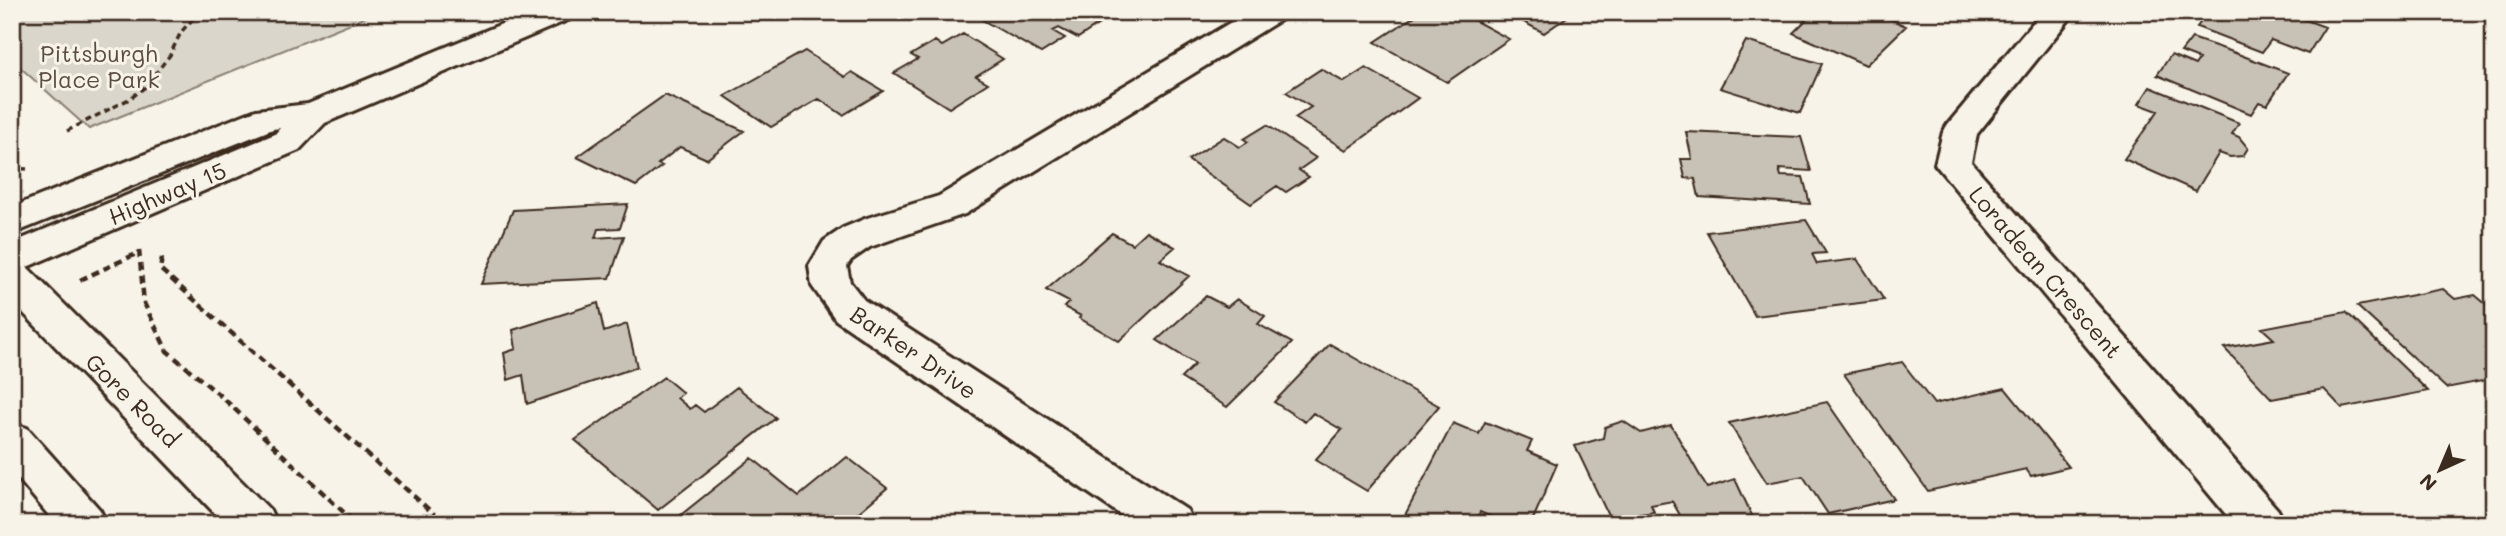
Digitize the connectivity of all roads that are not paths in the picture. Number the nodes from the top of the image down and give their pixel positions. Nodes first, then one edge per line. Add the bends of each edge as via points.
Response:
1 (559, 12) edge
2 (1271, 12) edge
3 (2059, 12) edge
4 (313, 116) junction
5 (12, 221) edge
6 (12, 258) edge
7 (12, 276) edge
8 (12, 440) edge
9 (84, 524) edge
10 (254, 524) edge
11 (1171, 524) edge
12 (2262, 524) edge

1 - 4 street, Highway 15
2 - 11 street, Barker Drive via 951,205 874,227 848,242 831,257 827,276 832,294 850,310
3 - 12 street, Loradean Crescent via 1960,132 1953,164
4 - 5 street, Highway 15 via 268,118
4 - 6 street, Highway 15 via 286,142
7 - 10 street, Gore Road
8 - 9 street

